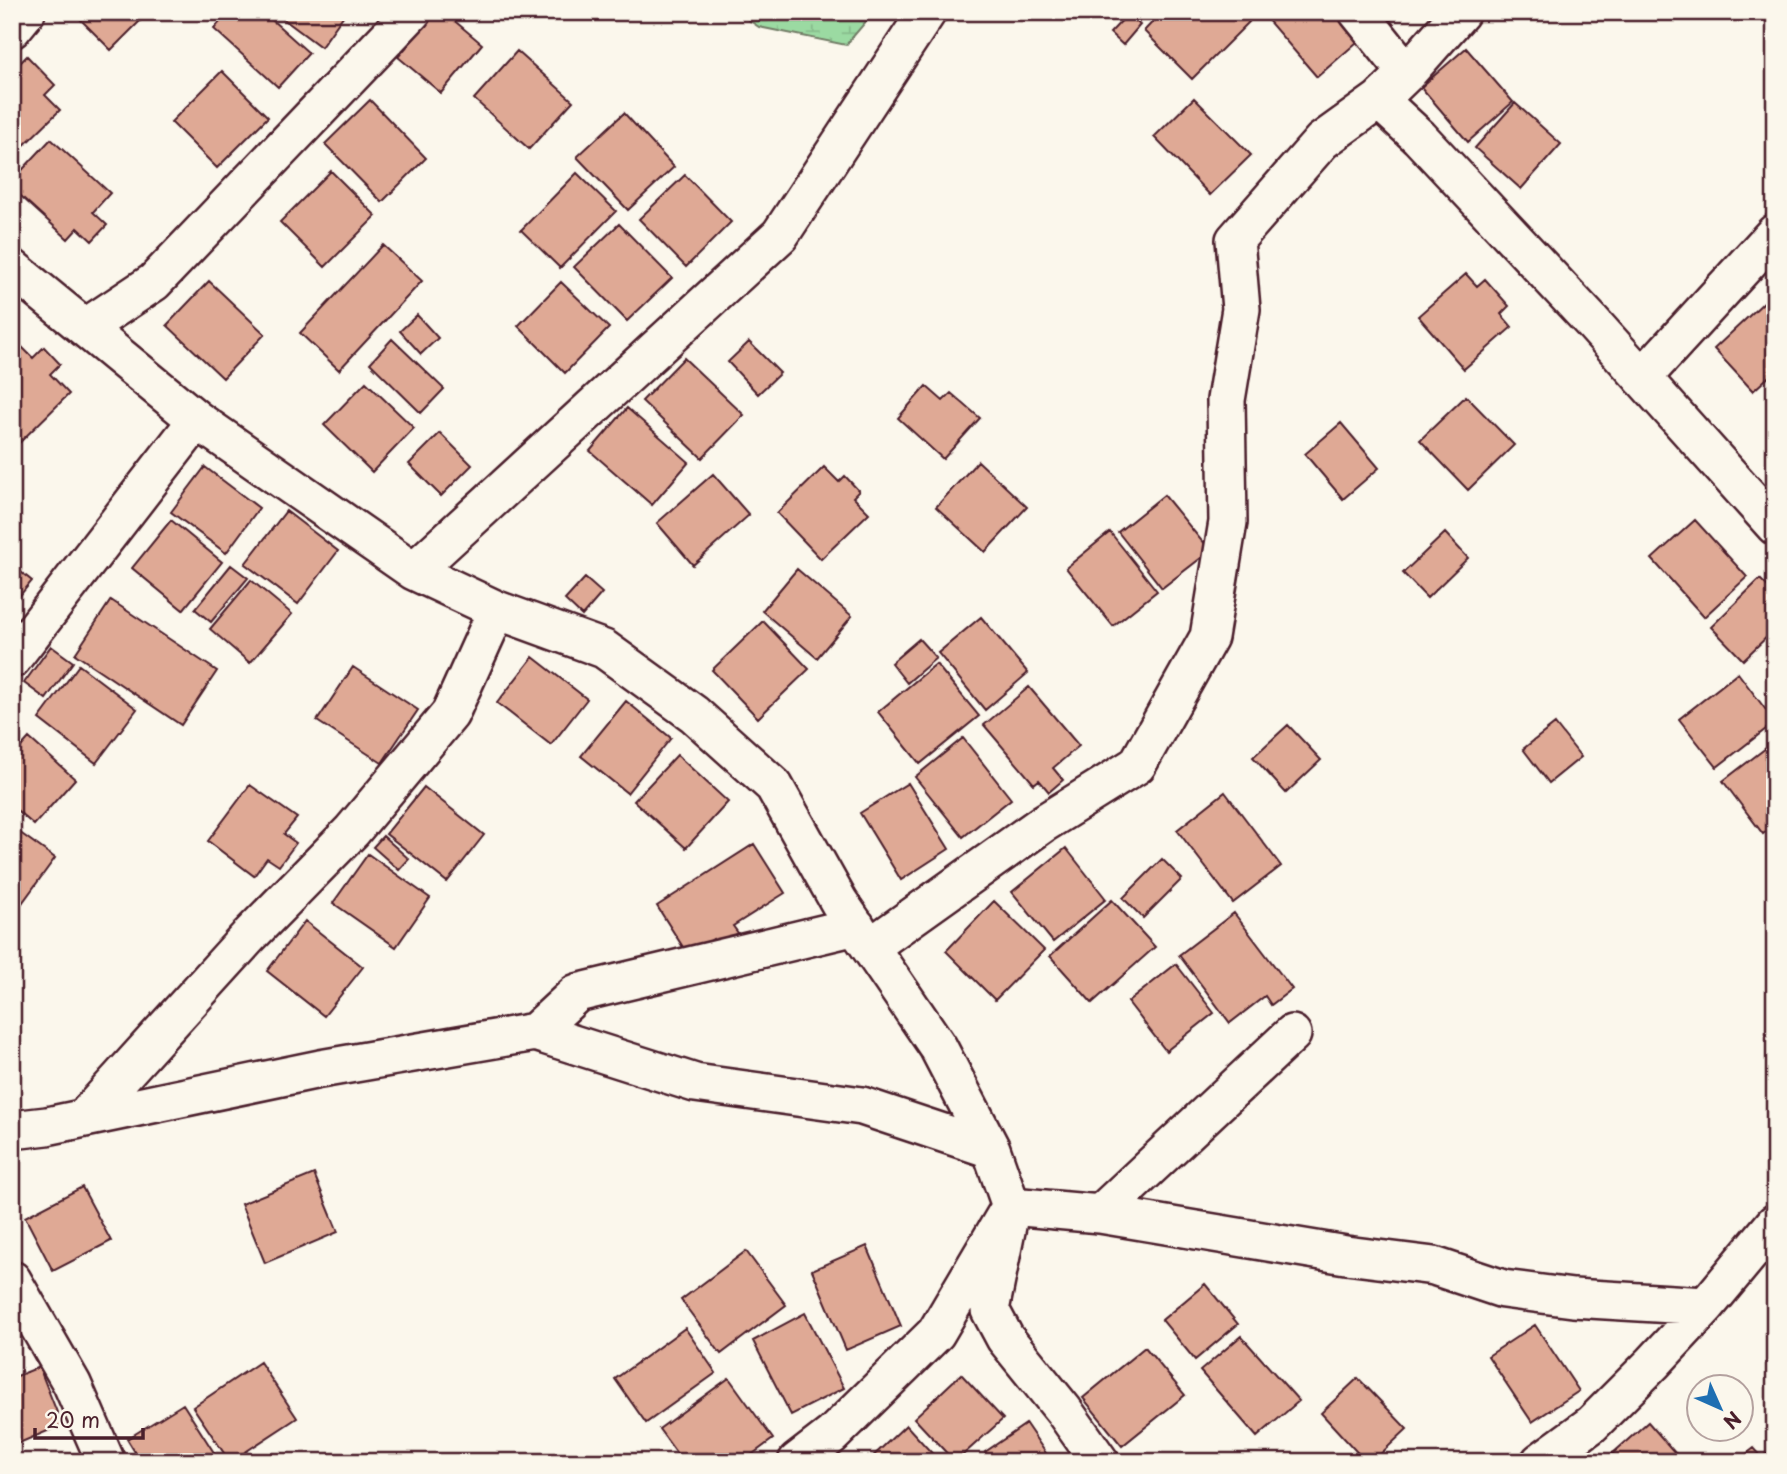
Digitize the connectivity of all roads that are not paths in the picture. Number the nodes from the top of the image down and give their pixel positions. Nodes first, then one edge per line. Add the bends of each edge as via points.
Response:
1 (26, 12) edge
2 (412, 12) edge
3 (926, 12) edge
4 (1358, 12) edge
5 (1461, 12) edge
6 (12, 29) edge
7 (1407, 73) junction
8 (1378, 100) junction
9 (1775, 233) edge
10 (12, 268) edge
11 (85, 328) junction
12 (1642, 378) junction
13 (197, 420) junction
14 (1775, 526) edge
15 (414, 570) junction
16 (497, 610) junction
17 (12, 659) edge
18 (863, 937) junction
19 (535, 1032) junction
20 (1292, 1034) dead end
21 (84, 1118) junction
22 (12, 1130) edge
23 (990, 1149) junction
24 (1011, 1206) junction
25 (1100, 1214) junction
26 (1774, 1225) edge
27 (12, 1280) edge
28 (1706, 1306) junction
29 (798, 1461) edge
30 (106, 1462) edge
31 (1100, 1462) edge
32 (1540, 1462) edge

1 - 6 street
2 - 11 street via 154,282
3 - 15 street via 780,234
4 - 7 street
5 - 7 street
7 - 8 street
8 - 12 street via 1419,137
8 - 18 street via 1322,141 1235,240 1241,309 1226,400 1227,522 1209,637 1137,765
9 - 12 street
10 - 11 street
11 - 13 street
12 - 14 street
13 - 15 street
13 - 17 street
15 - 16 street
16 - 18 street via 604,649 694,713 774,786
16 - 21 street via 450,714 352,831 248,936
18 - 19 street via 577,993
18 - 23 street via 938,1046
19 - 21 street via 320,1069
19 - 23 street via 695,1083 862,1106
20 - 25 street
21 - 22 street
23 - 24 street
24 - 25 street
24 - 29 street via 936,1333
24 - 31 street via 990,1310 1005,1338
25 - 28 street via 1434,1266 1503,1289
26 - 28 street
27 - 30 street via 72,1384
28 - 32 street via 1592,1424

